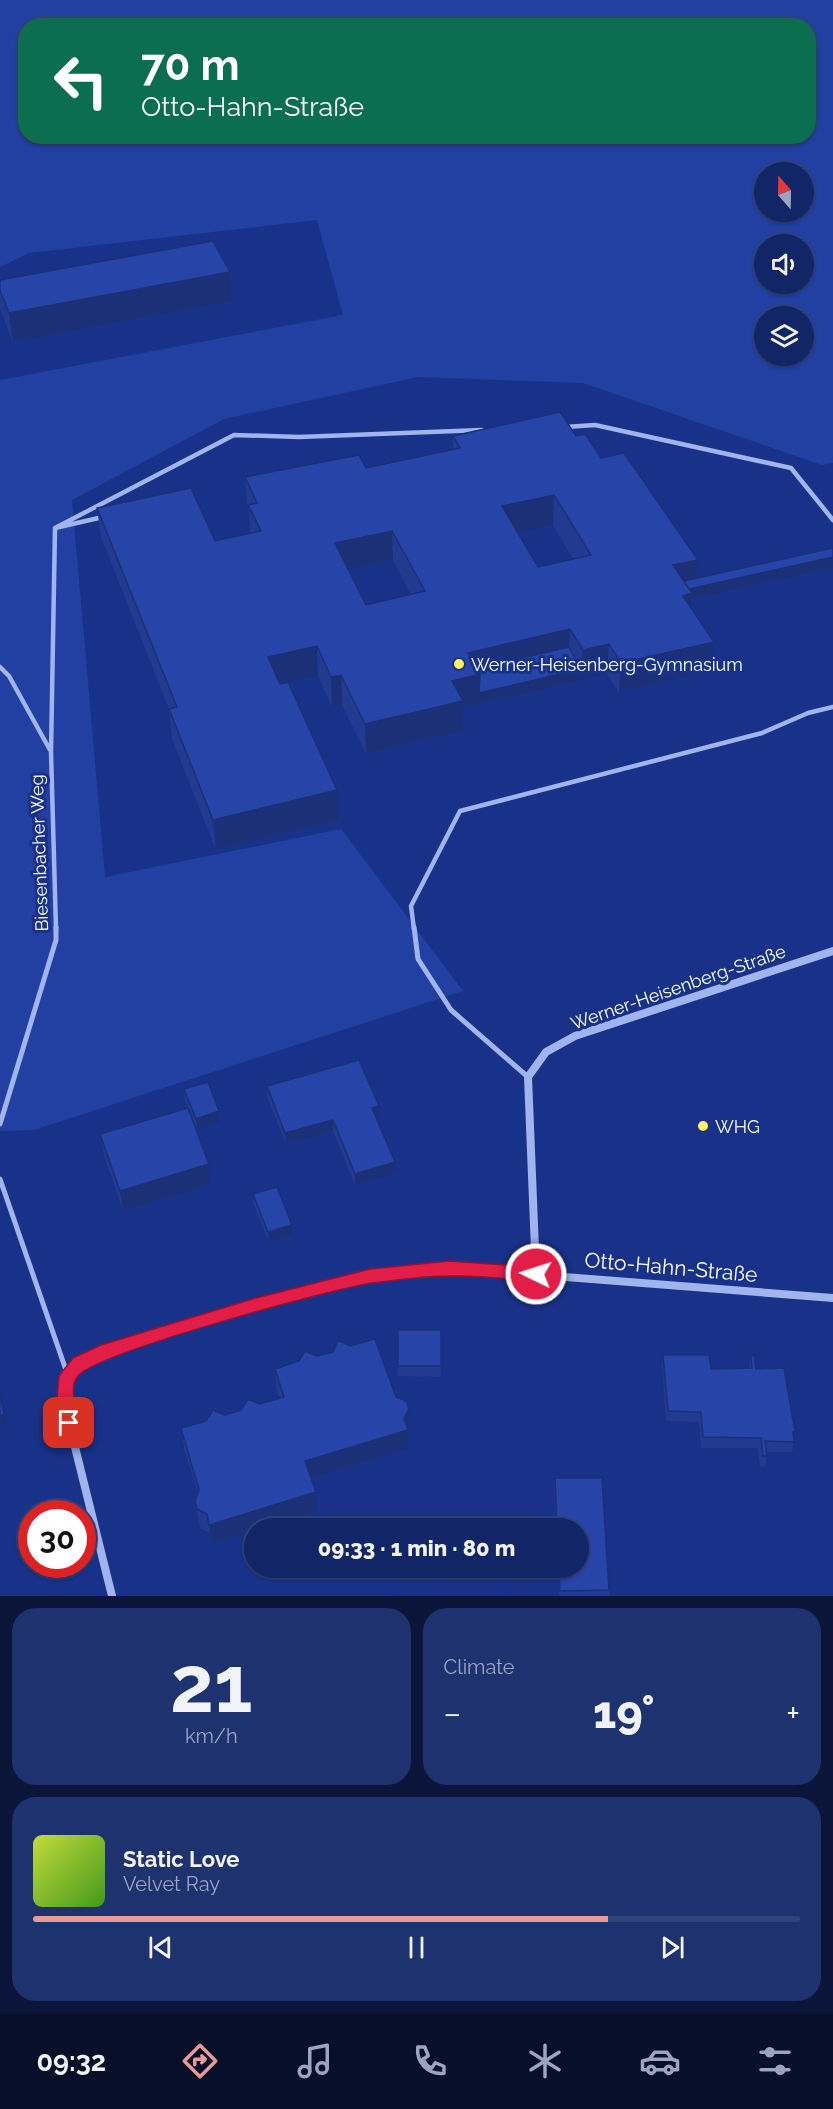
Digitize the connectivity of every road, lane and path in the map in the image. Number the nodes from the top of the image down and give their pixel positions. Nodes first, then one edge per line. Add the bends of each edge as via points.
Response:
1 (560, 427) edge
2 (489, 430) edge
3 (110, 515) edge
4 (833, 520) edge
5 (55, 528) junction
6 (0, 667) edge
7 (833, 707) edge
8 (51, 752) junction
9 (833, 951) edge
10 (528, 1077) junction
11 (0, 1124) edge
12 (0, 1179) edge
13 (536, 1274) junction
14 (833, 1298) edge
15 (68, 1376) junction
16 (112, 1596) edge

1 - 4 lane via 596,425 791,468
2 - 5 lane via 299,437 234,435
3 - 5 lane
5 - 8 lane, Biesenbacher Weg
6 - 8 lane, Biesenbacher Weg via 9,676
7 - 10 lane via 762,733 460,811 411,906 418,959 452,1010
8 - 11 lane, Biesenbacher Weg via 56,940
9 - 10 street, Werner-Heisenberg-Straße via 575,1036 546,1052
10 - 13 street
12 - 15 lane
13 - 14 street, Otto-Hahn-Straße
13 - 15 street, Otto-Hahn-Straße via 449,1269 370,1276 107,1350 79,1363
15 - 16 street via 65,1398 69,1423

